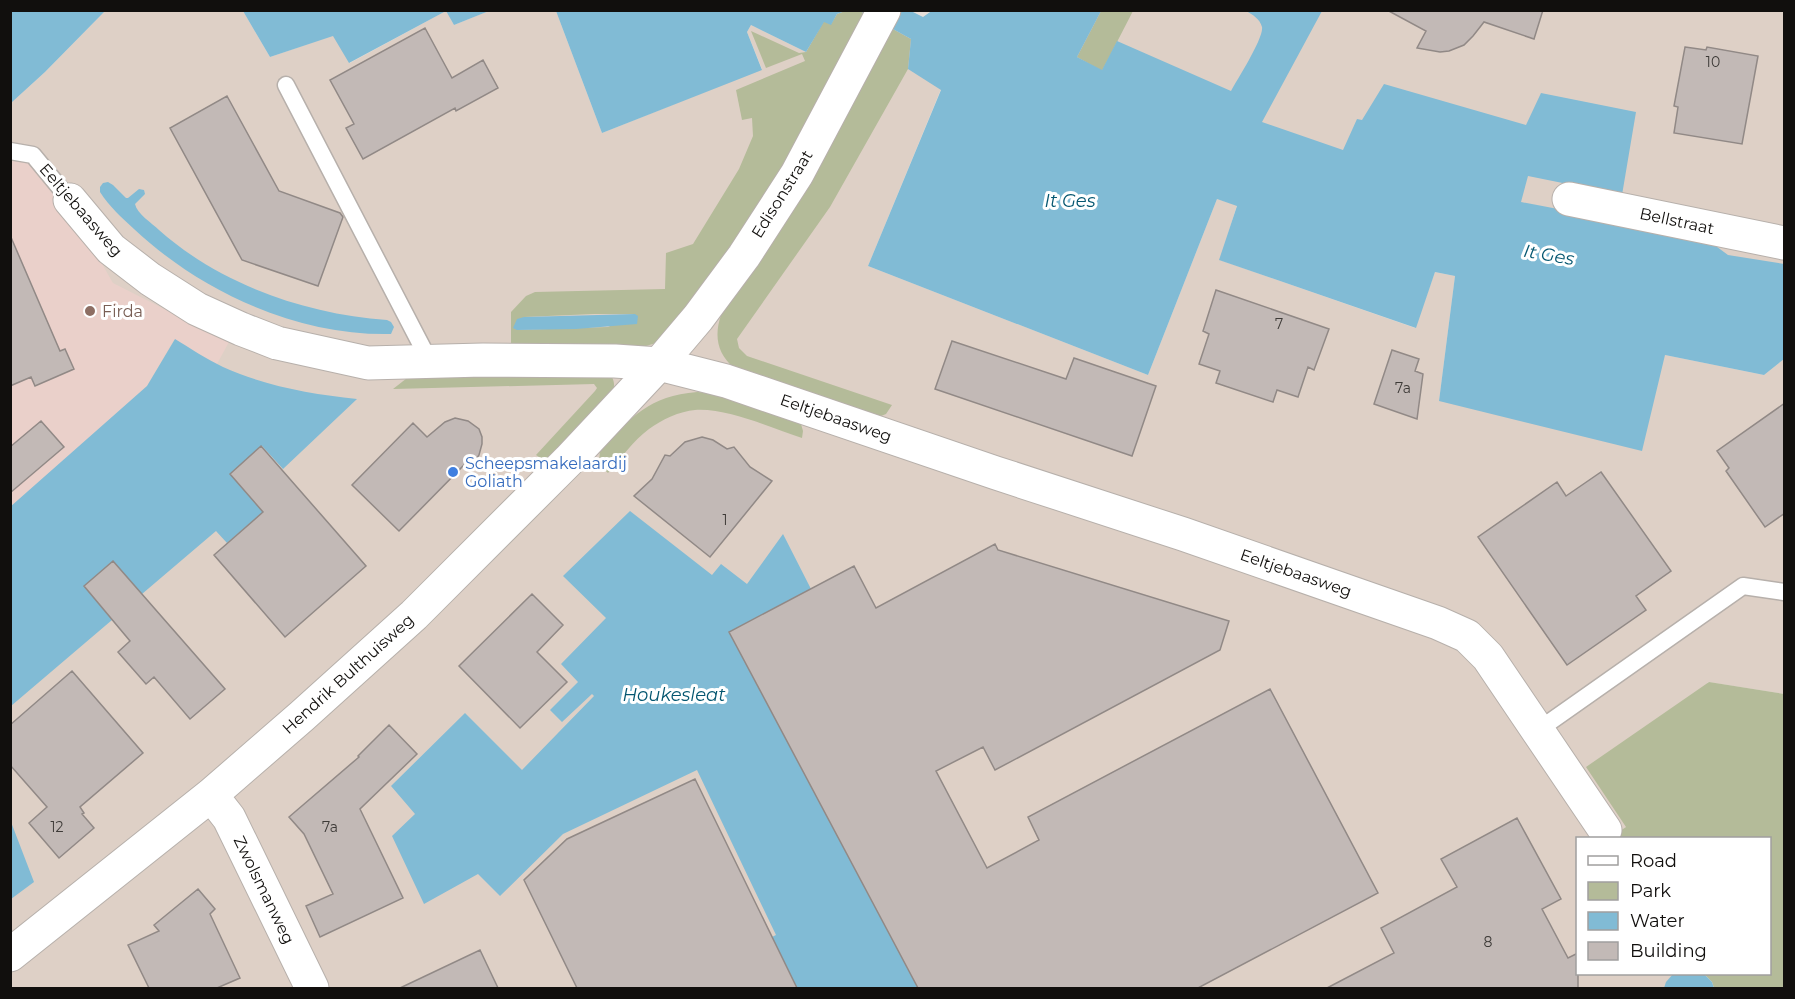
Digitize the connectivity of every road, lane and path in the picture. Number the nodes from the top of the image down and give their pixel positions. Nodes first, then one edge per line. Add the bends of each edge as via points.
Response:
1 (880, 17) edge
2 (286, 85) dead end
3 (10, 152) edge
4 (1569, 199) dead end
5 (70, 200) joint
6 (1785, 243) edge
7 (430, 362) junction
8 (659, 364) junction
9 (1785, 592) edge
10 (1538, 731) junction
11 (211, 795) junction
12 (1605, 830) dead end
13 (10, 955) edge
14 (312, 988) edge

1 - 8 street, Edisonstraat via 796,174 744,256
2 - 7 lane
3 - 5 lane, Eeltjebaasweg via 33,155
4 - 6 street, Bellstraat
5 - 7 street, Eeltjebaasweg via 111,249 150,279 197,309 241,329 277,343 368,363
7 - 8 street, Eeltjebaasweg
8 - 10 street, Eeltjebaasweg via 726,381 1438,623 1467,636 1488,657
8 - 11 street, Hendrik Bulthuisweg via 414,615
9 - 10 lane via 1743,586
10 - 12 street, Eeltjebaasweg
11 - 13 street, Hendrik Bulthuisweg
11 - 14 street, Zwolsmanweg via 229,818

